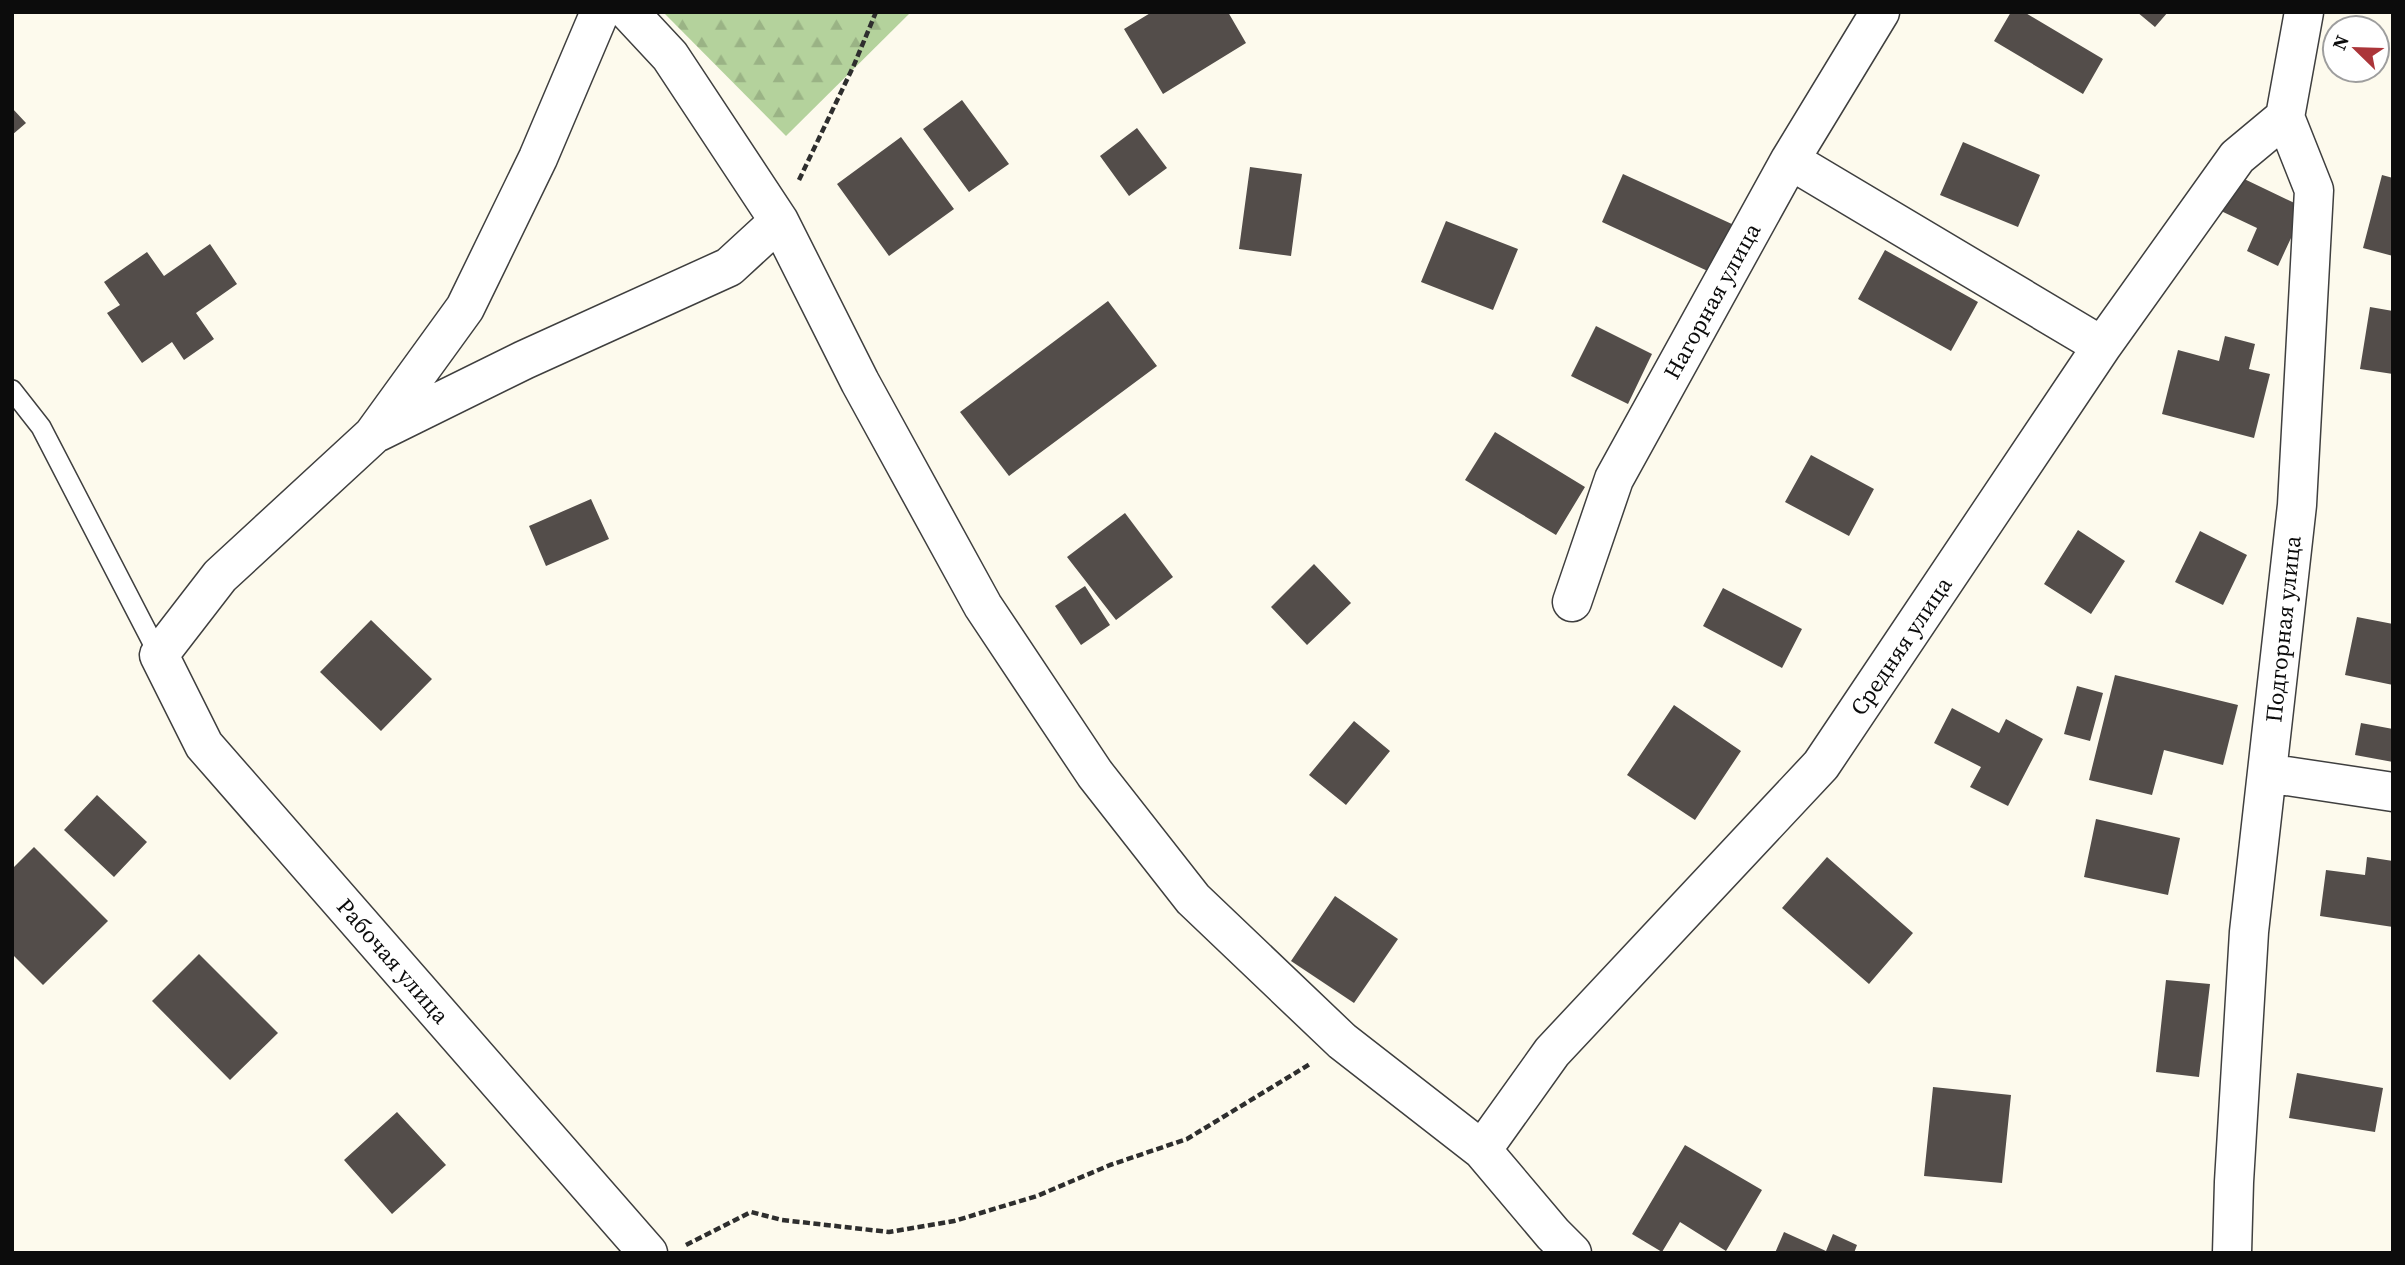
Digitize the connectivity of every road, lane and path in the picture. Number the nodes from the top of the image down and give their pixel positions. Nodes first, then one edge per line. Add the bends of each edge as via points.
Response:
1 (600, 12) edge
2 (629, 12) edge
3 (876, 12) edge
4 (1880, 12) edge
5 (2304, 12) edge
6 (2285, 117) junction
7 (1790, 160) junction
8 (779, 221) junction
9 (2102, 346) junction
10 (12, 390) edge
11 (373, 435) junction
12 (1572, 603) dead end
13 (159, 655) junction
14 (2267, 773) junction
15 (2393, 792) edge
16 (1342, 1041) junction
17 (1482, 1150) junction
18 (666, 1250) edge
19 (1572, 1253) edge
20 (2232, 1253) edge

1 - 11 street via 538,158 465,307
2 - 8 street via 670,55
3 - 8 path
4 - 7 street, Нагорная улица
5 - 6 street
6 - 9 street, Средняя улица via 2237,157
6 - 14 street, Подгорная улица via 2314,191 2297,505
7 - 9 street
7 - 12 street, Нагорная улица via 1614,479
8 - 11 street via 729,267
8 - 16 street via 860,382 983,606 1095,774 1193,899
9 - 17 street, Средняя улица via 1821,765 1552,1052
10 - 13 lane via 41,427
11 - 13 street via 220,576
13 - 18 street, Рабочая улица via 204,745
14 - 15 street
14 - 20 street, Подгорная улица via 2249,932
16 - 17 street
16 - 18 path via 1187,1139 1037,1196 954,1221 889,1232 751,1212
17 - 19 street

